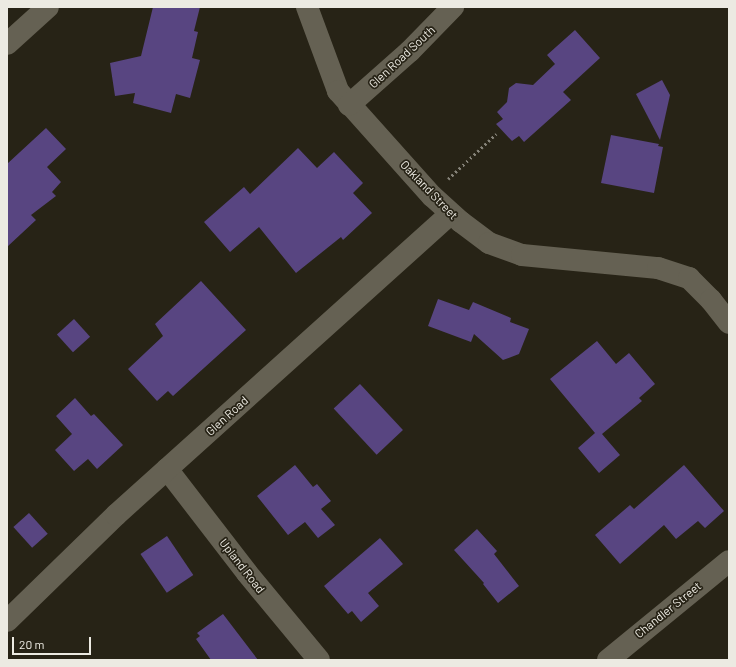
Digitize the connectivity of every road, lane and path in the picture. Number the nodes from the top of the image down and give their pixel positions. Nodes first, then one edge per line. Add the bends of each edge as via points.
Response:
1 (48, 7) edge
2 (307, 7) edge
3 (453, 7) edge
4 (7, 44) edge
5 (349, 105) junction
6 (496, 134) dead end
7 (446, 180) dead end
8 (450, 214) junction
9 (729, 323) edge
10 (167, 469) junction
11 (729, 561) edge
12 (7, 621) edge
13 (318, 660) edge
14 (608, 660) edge

1 - 4 street
2 - 5 street, Oakland Street via 338,91
3 - 5 street, Glen Road South via 410,51
5 - 8 street, Oakland Street
6 - 7 path
8 - 9 street, Oakland Street via 489,243 522,255 658,268 689,278
8 - 10 street, Glen Road
10 - 12 street, Glen Road
10 - 13 street, Upland Road
11 - 14 street, Chandler Street

